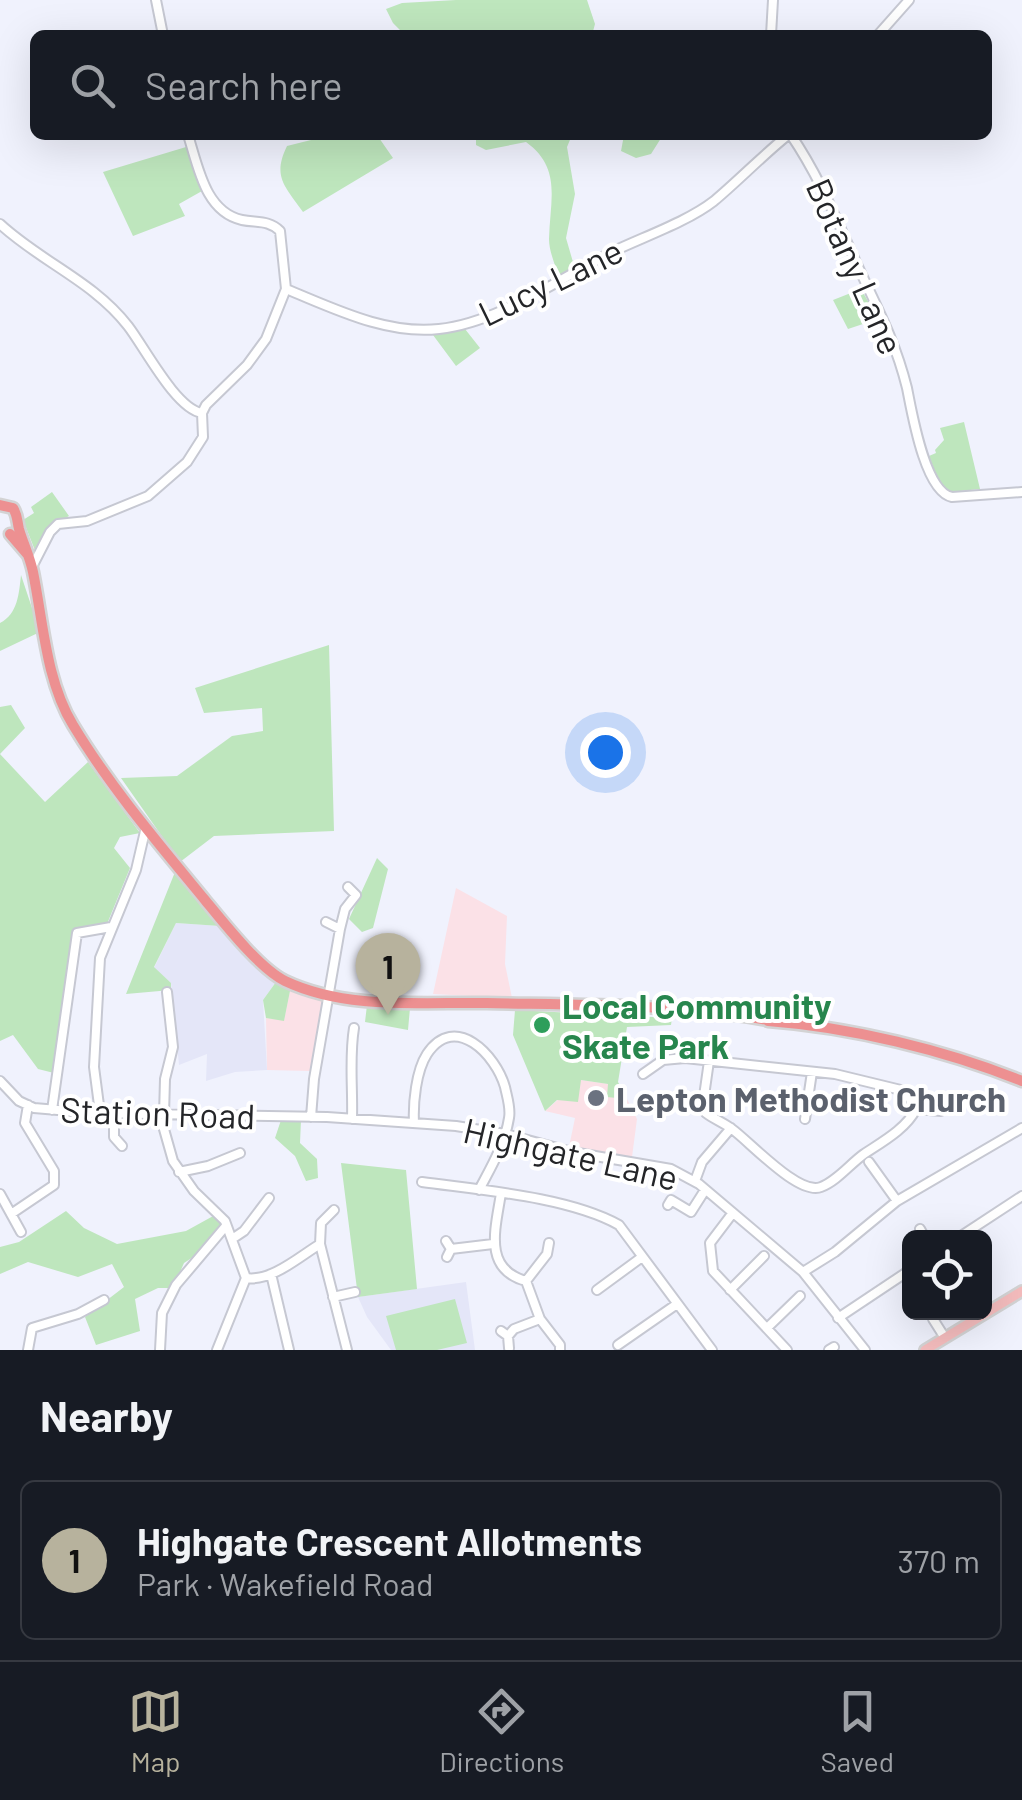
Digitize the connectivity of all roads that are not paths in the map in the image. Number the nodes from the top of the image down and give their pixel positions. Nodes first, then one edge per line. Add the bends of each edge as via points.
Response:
1 (156, 0) edge
2 (773, 0) edge
3 (909, 0) edge
4 (162, 30) edge
5 (771, 30) edge
6 (882, 30) edge
7 (190, 140) edge
8 (784, 140) edge
9 (793, 140) edge
10 (0, 224) edge
11 (286, 289) junction
12 (202, 414) junction
13 (1022, 492) edge
14 (0, 504) edge
15 (9, 532) edge
16 (30, 562) junction
17 (146, 827) junction
18 (348, 887) dead end
19 (326, 922) dead end
20 (111, 927) junction
21 (340, 930) junction
22 (167, 992) dead end
23 (336, 995) junction
24 (354, 1028) dead end
25 (710, 1060) junction
26 (812, 1072) junction
27 (643, 1074) dead end
28 (0, 1081) edge
29 (1022, 1081) edge
30 (28, 1105) junction
31 (916, 1108) junction
32 (52, 1110) junction
33 (941, 1111) dead end
34 (100, 1113) junction
35 (114, 1114) junction
36 (162, 1115) junction
37 (311, 1117) junction
38 (327, 1118) joint
39 (352, 1119) junction
40 (805, 1119) dead end
41 (414, 1123) junction
42 (731, 1128) junction
43 (1022, 1128) edge
44 (505, 1134) junction
45 (122, 1146) dead end
46 (870, 1150) junction
47 (240, 1153) dead end
48 (856, 1160) junction
49 (868, 1162) junction
50 (179, 1172) junction
51 (695, 1181) junction
52 (422, 1182) dead end
53 (479, 1190) junction
54 (706, 1190) junction
55 (501, 1193) junction
56 (0, 1194) edge
57 (1022, 1196) edge
58 (269, 1198) dead end
59 (898, 1201) junction
60 (668, 1206) dead end
61 (334, 1210) dead end
62 (10, 1214) junction
63 (732, 1214) junction
64 (225, 1227) junction
65 (970, 1230) edge
66 (21, 1232) dead end
67 (232, 1239) junction
68 (549, 1243) dead end
69 (320, 1244) junction
70 (493, 1244) junction
71 (448, 1249) dead end
72 (547, 1254) junction
73 (558, 1256) dead end
74 (764, 1256) dead end
75 (642, 1257) junction
76 (803, 1272) junction
77 (271, 1274) junction
78 (902, 1275) edge
79 (246, 1278) junction
80 (526, 1282) junction
81 (597, 1290) dead end
82 (730, 1290) junction
83 (1022, 1291) edge
84 (354, 1292) dead end
85 (800, 1296) dead end
86 (333, 1297) junction
87 (104, 1300) dead end
88 (678, 1304) junction
89 (838, 1318) junction
90 (540, 1319) junction
91 (935, 1320) edge
92 (767, 1328) junction
93 (944, 1338) junction
94 (562, 1346) edge
95 (618, 1346) dead end
96 (509, 1348) edge
97 (706, 1348) edge
98 (785, 1349) edge
99 (28, 1350) edge
100 (160, 1350) edge
101 (217, 1350) edge
102 (289, 1350) edge
103 (347, 1350) edge
104 (865, 1350) edge
105 (924, 1350) edge

1 - 4 street
2 - 5 street
3 - 6 street
7 - 11 street via 205,188 223,212 280,231
8 - 11 street, Lucy Lane via 711,203 540,294 476,319 440,329 404,328
9 - 13 street, Botany Lane via 833,205 888,324 936,488 952,497
10 - 12 street via 108,302 186,408
11 - 12 street via 266,340
12 - 16 street via 203,437 166,482 88,521 58,524
14 - 15 highway via 16,512
15 - 16 highway
16 - 17 highway via 70,720
17 - 20 street
17 - 23 highway via 235,937 283,980
18 - 21 street via 356,895
19 - 21 street
20 - 32 street via 76,933
20 - 34 street via 97,979
21 - 23 street
22 - 36 street via 174,1048
23 - 29 highway via 398,1004 774,1021 950,1054
23 - 37 street
24 - 39 street
25 - 26 street
25 - 27 street via 663,1060
25 - 42 street via 704,1108
26 - 31 street via 906,1090
26 - 40 street
28 - 30 street, Station Road
30 - 32 street, Station Road
30 - 62 street via 25,1123 54,1170 54,1185
31 - 33 street
31 - 46 street
32 - 34 street, Station Road
34 - 35 street, Station Road
35 - 36 street, Station Road
35 - 45 street via 114,1137
36 - 37 street, Station Road
36 - 50 street
37 - 38 street, Station Road
38 - 39 street, Highgate Lane
39 - 41 street, Highgate Lane
41 - 44 street, Highgate Lane
41 - 44 street via 428,1054 445,1040 469,1040 485,1050 503,1080 510,1115
42 - 48 street via 806,1188 818,1189
42 - 51 street
43 - 59 street
44 - 51 street, Highgate Lane via 661,1166
44 - 53 street
46 - 48 street
46 - 49 street
47 - 50 street
48 - 49 street
49 - 59 street
50 - 64 street
51 - 54 street, Highgate Lane
52 - 53 street
53 - 55 street
54 - 60 street via 692,1212 671,1200
54 - 63 street, Highgate Lane
55 - 70 street
55 - 75 street via 598,1213 620,1226
56 - 62 street
57 - 65 street
58 - 67 street
59 - 76 street
61 - 69 street via 322,1223
62 - 66 street
63 - 76 street, Highgate Lane
63 - 82 street via 716,1232 709,1256
64 - 67 street
64 - 100 street via 176,1285 162,1313
67 - 79 street
68 - 72 street
69 - 77 street
69 - 86 street
70 - 71 street
70 - 80 street via 504,1269
72 - 73 street
72 - 80 street
74 - 82 street
75 - 81 street
75 - 88 street
76 - 89 street, Highgate Lane
77 - 79 street
77 - 102 street
78 - 89 street
79 - 101 street
80 - 90 street
82 - 92 street
83 - 93 main road
84 - 86 street
85 - 92 street
86 - 103 street
87 - 99 street via 32,1328
88 - 95 street
88 - 97 street
89 - 104 street, Highgate Lane
90 - 94 street
90 - 96 street via 504,1334
91 - 93 street
92 - 98 street
93 - 105 main road

